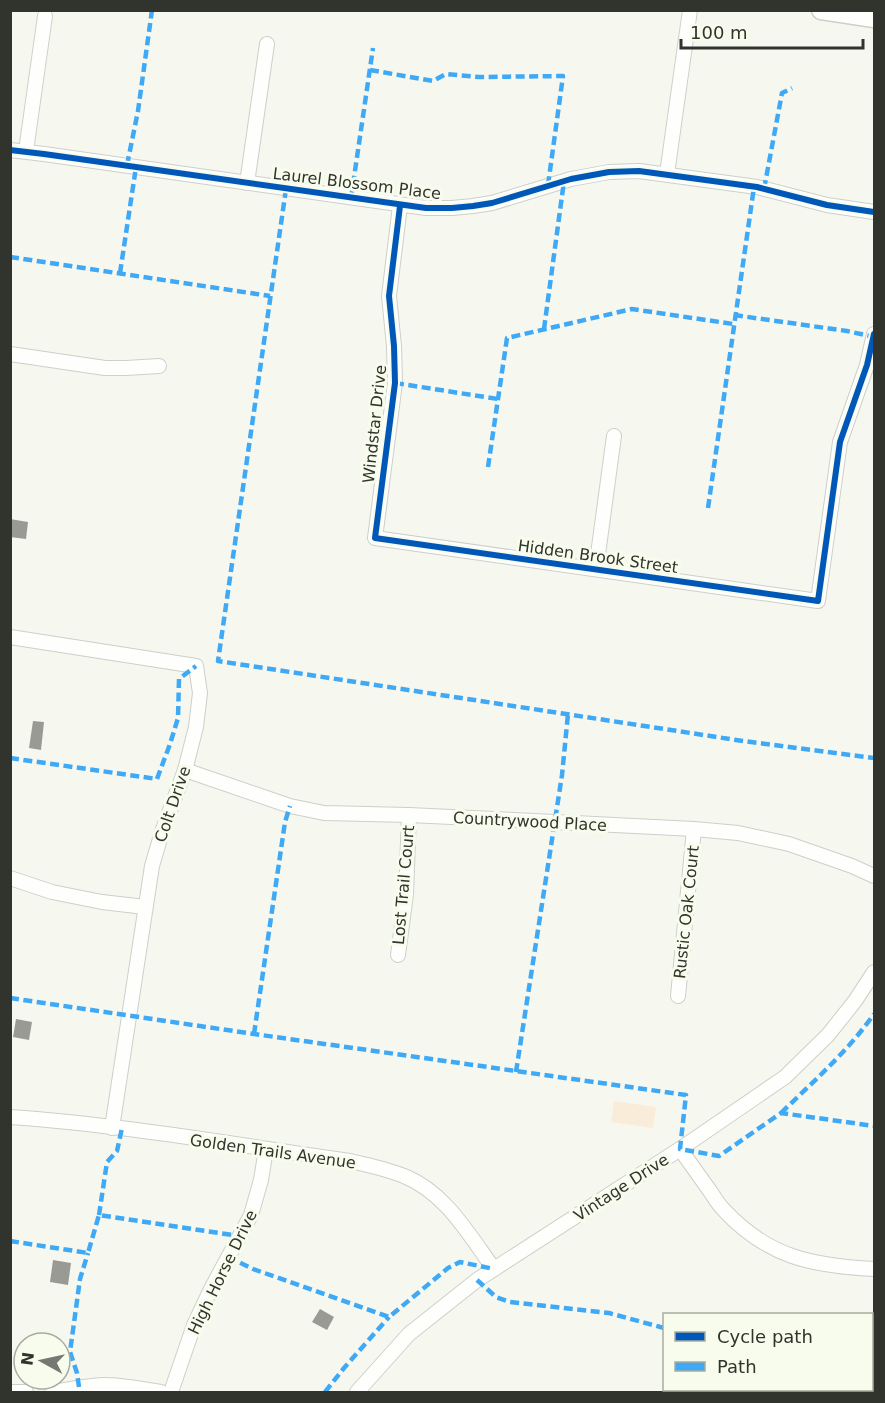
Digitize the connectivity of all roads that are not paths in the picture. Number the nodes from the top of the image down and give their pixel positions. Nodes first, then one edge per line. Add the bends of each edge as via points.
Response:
1 (690, 10) edge
2 (821, 10) edge
3 (45, 16) dead end
4 (874, 18) edge
5 (267, 44) dead end
6 (10, 150) edge
7 (26, 151) junction
8 (667, 174) junction
9 (247, 183) junction
10 (400, 206) junction
11 (874, 212) edge
12 (874, 334) edge
13 (10, 354) edge
14 (159, 366) dead end
15 (614, 436) dead end
16 (375, 538) joint
17 (596, 569) junction
18 (10, 637) edge
19 (185, 770) junction
20 (409, 815) junction
21 (694, 829) junction
22 (874, 876) edge
23 (10, 878) edge
24 (145, 907) junction
25 (398, 956) dead end
26 (874, 972) edge
27 (678, 996) dead end
28 (10, 1116) edge
29 (112, 1128) junction
30 (266, 1149) junction
31 (680, 1149) junction
32 (494, 1269) junction
33 (874, 1269) edge
34 (10, 1392) edge
35 (27, 1392) edge
36 (52, 1392) edge
37 (161, 1392) edge
38 (171, 1392) edge
39 (357, 1392) edge

1 - 8 street
2 - 4 street
3 - 7 street
5 - 9 street
6 - 7 street, Laurel Blossom Place
7 - 9 street, Laurel Blossom Place
8 - 10 street, Laurel Blossom Place via 609,172 473,206
8 - 11 street, Laurel Blossom Place via 757,187
9 - 10 street, Laurel Blossom Place
10 - 16 street, Windstar Drive via 389,296 395,383
12 - 17 street, Hidden Brook Street via 840,442 818,601
13 - 14 street via 105,368
15 - 17 street
16 - 17 street, Hidden Brook Street
18 - 19 street, Colt Drive via 196,666 200,693
19 - 20 street, Countrywood Place via 290,806 324,813
19 - 24 street, Colt Drive via 152,866
20 - 21 street, Countrywood Place
20 - 25 street, Lost Trail Court via 406,894
21 - 22 street, Countrywood Place via 789,844
21 - 27 street, Rustic Oak Court
23 - 24 street via 52,892
24 - 29 street, Colt Drive
26 - 31 street, Vintage Drive via 828,1035 785,1077
28 - 29 street, Golden Trails Avenue
29 - 30 street, Golden Trails Avenue
30 - 32 street, Golden Trails Avenue via 350,1161 406,1176 451,1210
30 - 38 street, High Horse Drive via 251,1215 194,1325
31 - 32 street, Vintage Drive
31 - 33 street via 723,1209 751,1236 780,1253 813,1263
32 - 39 street, Vintage Drive via 409,1334
34 - 35 street
36 - 37 street via 106,1385

